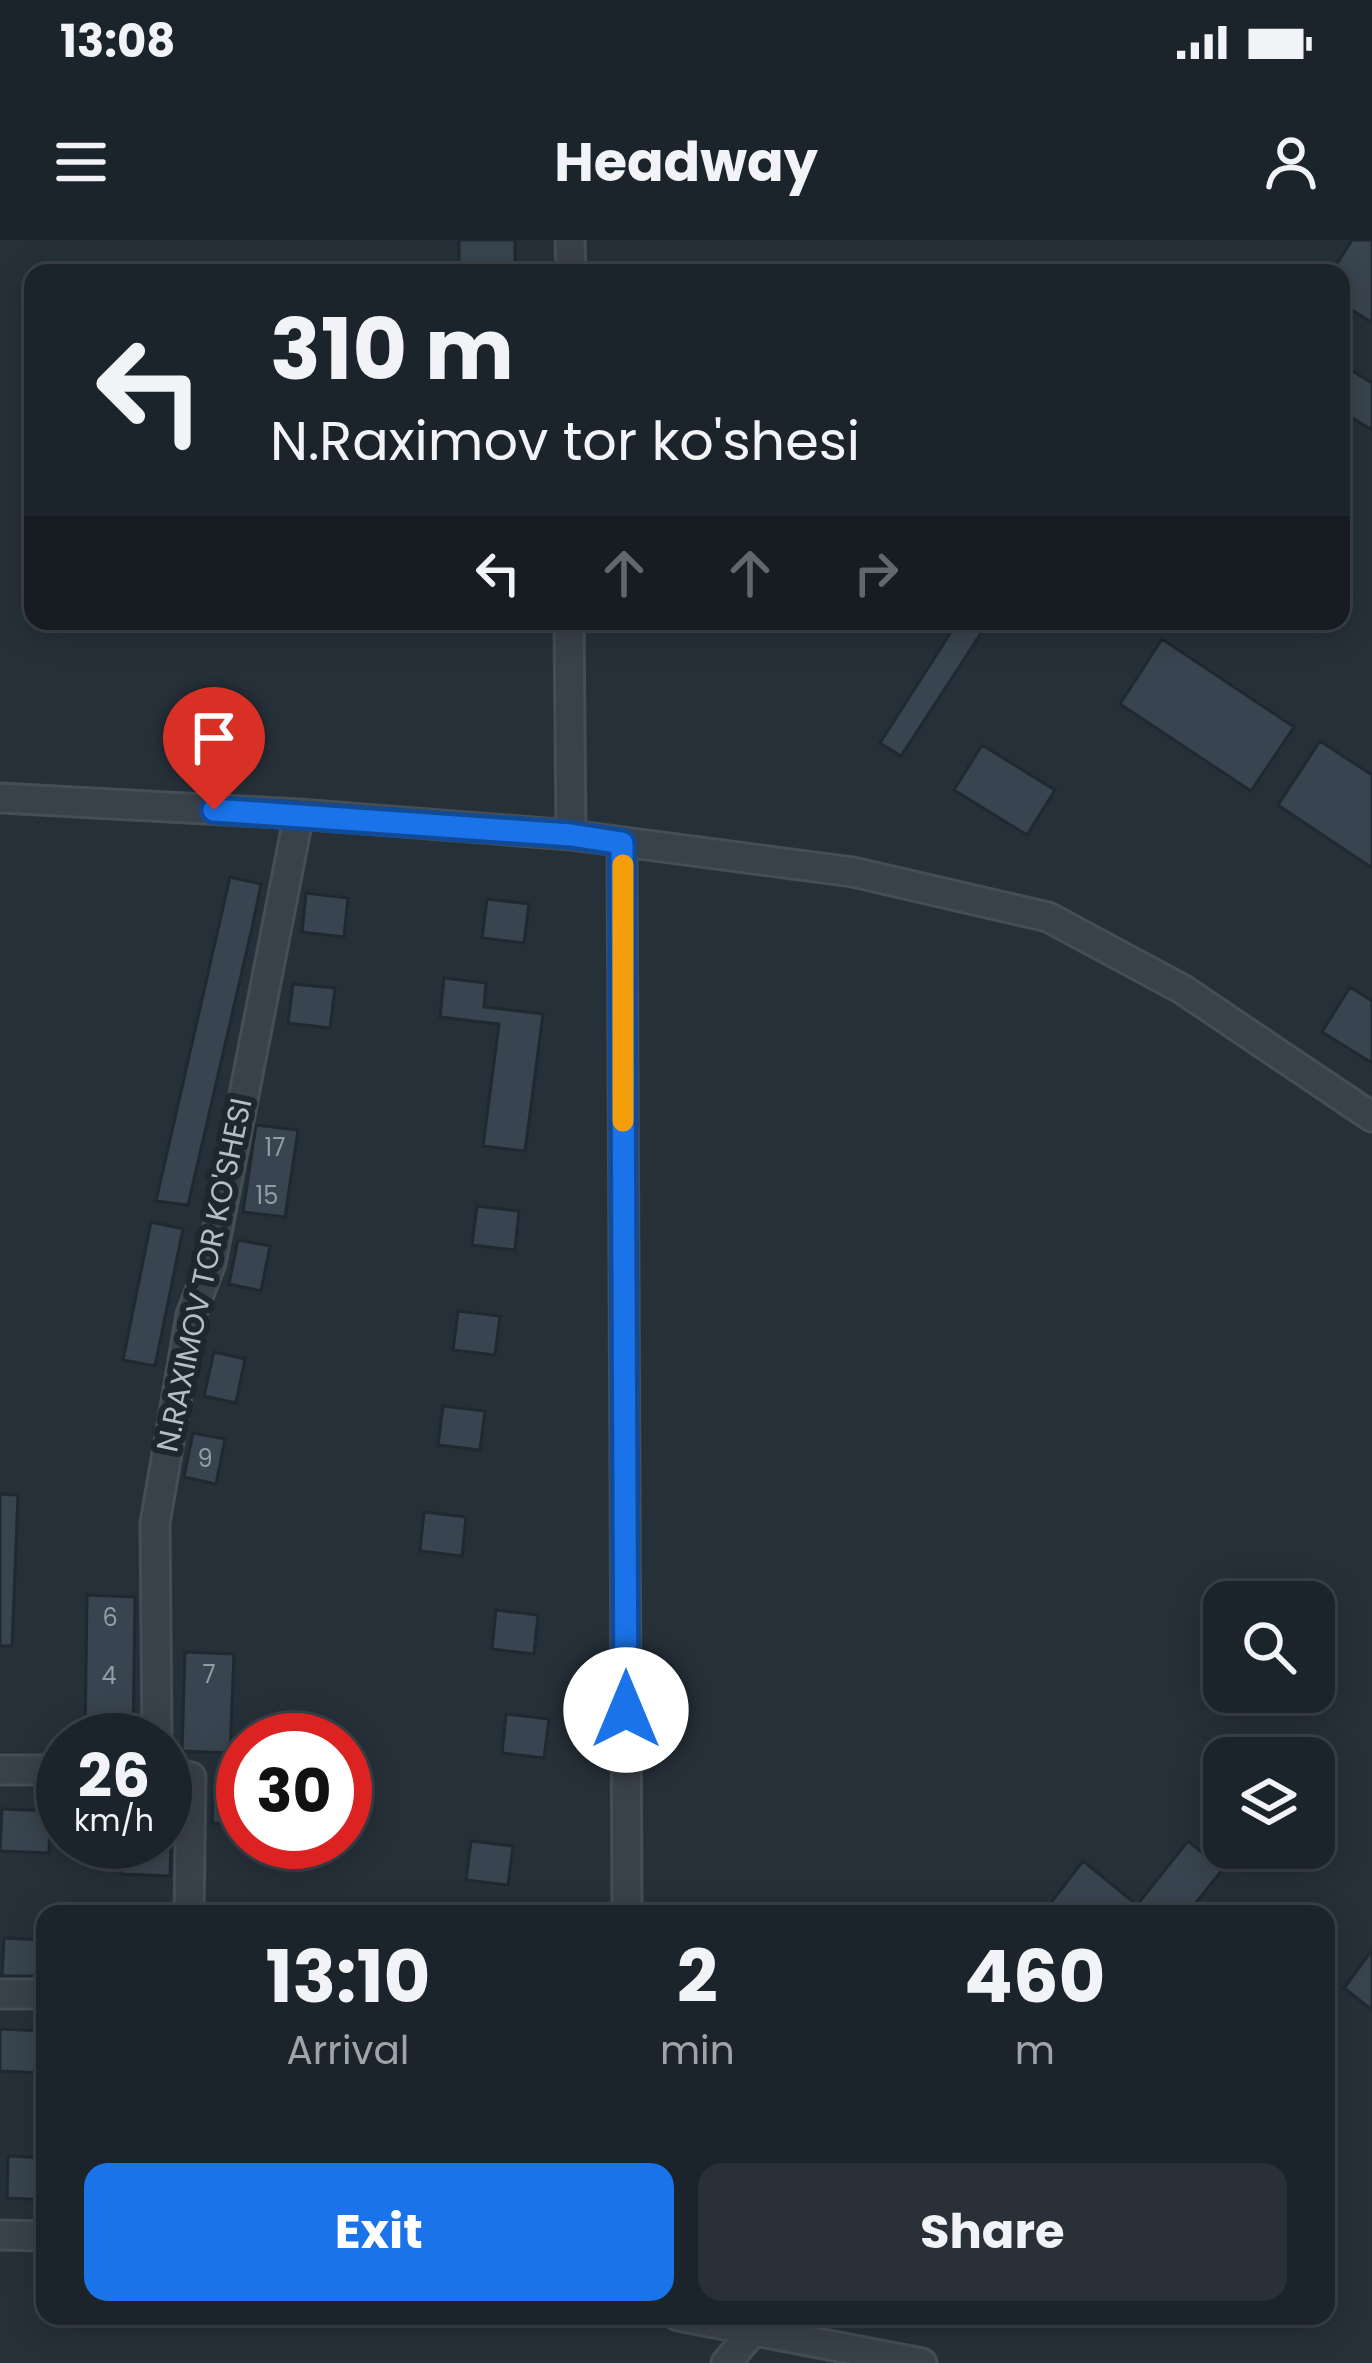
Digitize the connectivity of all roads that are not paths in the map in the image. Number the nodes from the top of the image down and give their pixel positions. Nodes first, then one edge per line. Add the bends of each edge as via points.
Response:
1 (569, 630) edge
2 (0, 798) edge
3 (299, 814) junction
4 (571, 835) junction
5 (622, 843) junction
6 (1372, 1117) edge
7 (157, 1713) edge
8 (0, 1770) edge
9 (36, 1770) edge
10 (185, 1869) edge
11 (188, 1905) edge
12 (627, 1905) edge
13 (0, 1994) edge
14 (36, 1994) edge
15 (0, 2235) edge
16 (36, 2236) edge
17 (731, 2325) edge
18 (755, 2329) junction
19 (726, 2363) edge
20 (922, 2363) edge

1 - 4 street
2 - 3 street
3 - 4 street
3 - 7 street, N.RAXIMOV TOR KO'SHESI via 211,1263 191,1315 155,1523
4 - 5 street
5 - 6 street via 853,872 1048,917 1182,989
5 - 12 street
8 - 9 street
10 - 11 street
13 - 14 street
15 - 16 street
17 - 18 street
18 - 19 street
18 - 20 street

